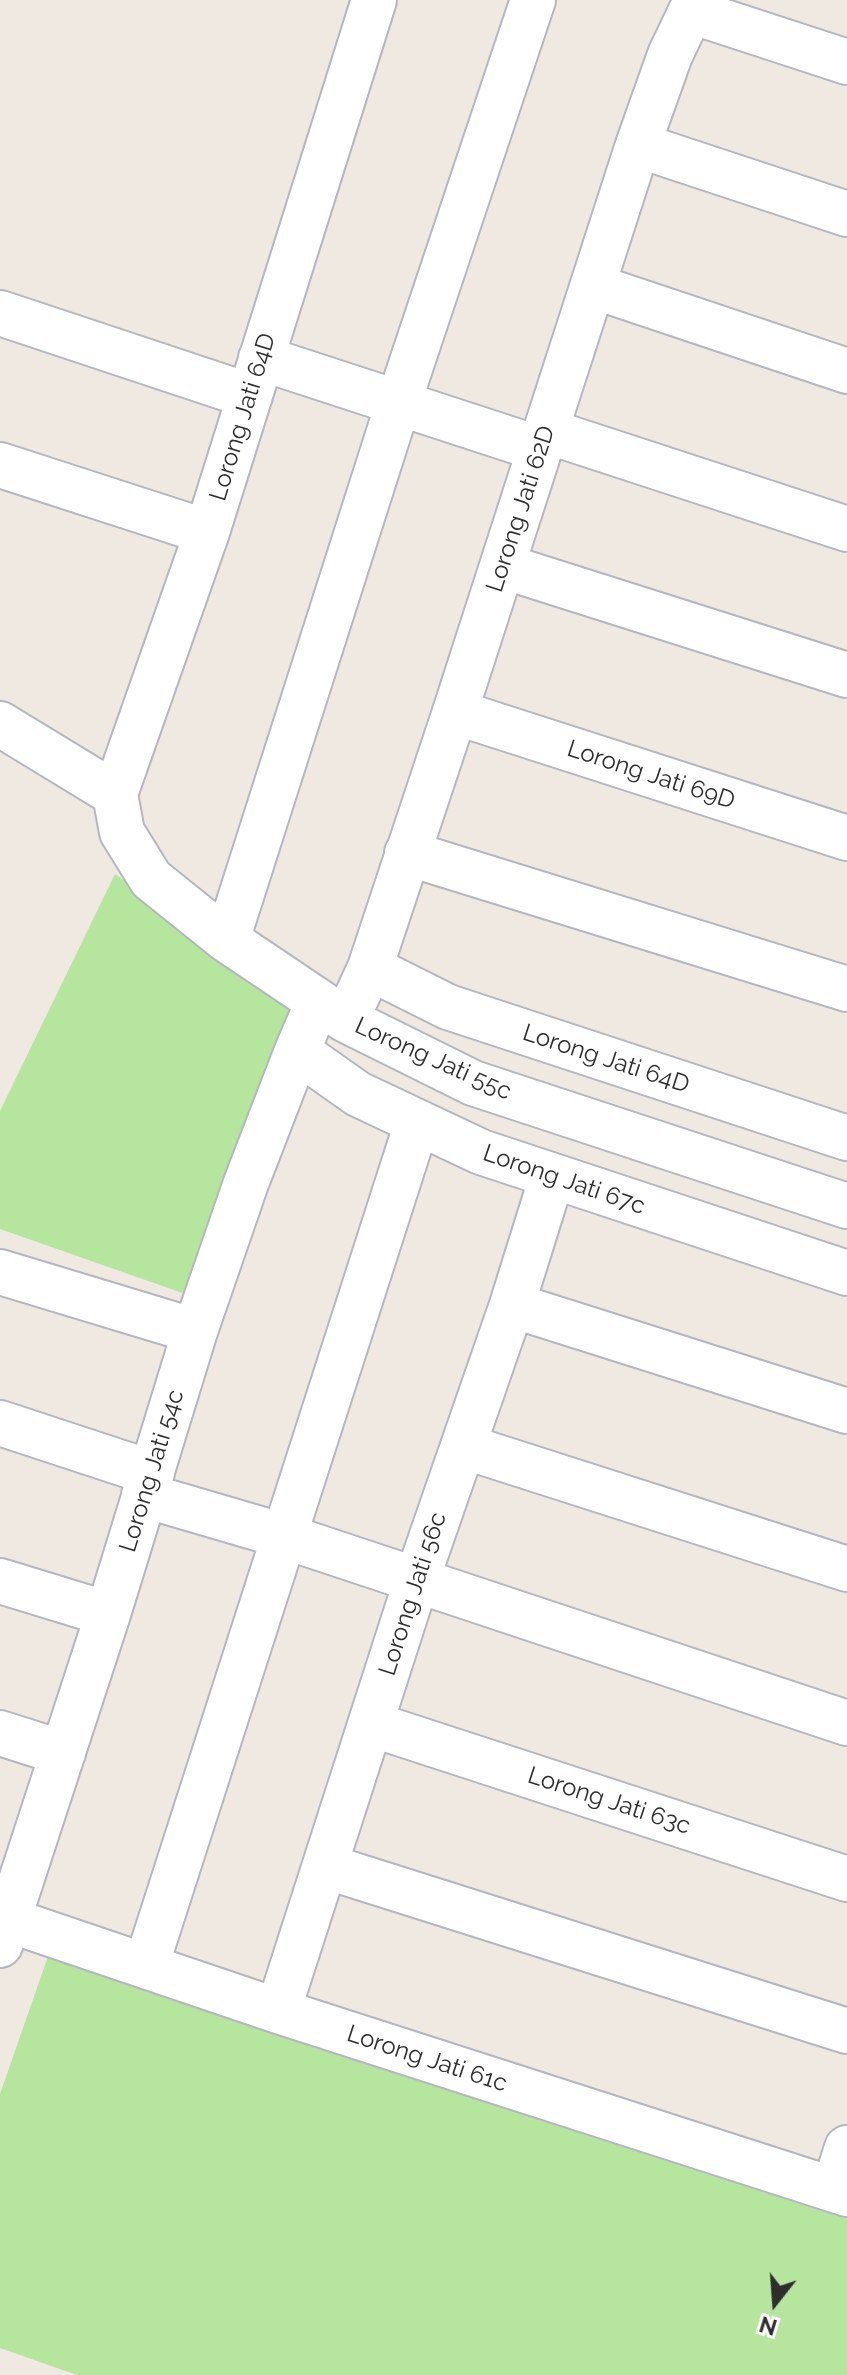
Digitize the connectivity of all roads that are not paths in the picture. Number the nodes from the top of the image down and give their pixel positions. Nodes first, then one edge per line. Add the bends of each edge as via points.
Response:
1 (374, 0) edge
2 (533, 0) edge
3 (695, 6) edge
4 (847, 62) edge
5 (638, 145) junction
6 (847, 214) edge
7 (593, 286) junction
8 (0, 313) edge
9 (847, 371) edge
10 (256, 377) junction
11 (399, 401) junction
12 (543, 440) junction
13 (0, 465) edge
14 (847, 529) edge
15 (207, 532) junction
16 (503, 566) junction
17 (847, 675) edge
18 (455, 712) junction
19 (0, 724) edge
20 (118, 813) junction
21 (847, 838) edge
22 (407, 853) junction
23 (227, 940) junction
24 (370, 968) junction
25 (847, 989) edge
26 (332, 1011) junction
27 (297, 1051) junction
28 (417, 1123) junction
29 (847, 1138) edge
30 (552, 1177) junction
31 (847, 1206) edge
32 (0, 1272) edge
33 (847, 1273) edge
34 (512, 1305) junction
35 (195, 1331) junction
36 (847, 1411) edge
37 (0, 1423) edge
38 (463, 1446) junction
39 (148, 1484) junction
40 (284, 1536) junction
41 (847, 1569) edge
42 (417, 1579) junction
43 (0, 1581) edge
44 (108, 1614) junction
45 (847, 1723) edge
46 (371, 1724) junction
47 (0, 1733) edge
48 (63, 1753) junction
49 (325, 1866) junction
50 (847, 1879) edge
51 (7, 1909) edge
52 (146, 1966) junction
53 (278, 2011) junction
54 (847, 2031) edge
55 (847, 2148) edge
56 (840, 2191) edge

1 - 10 street, Lorong Jati 64D
2 - 11 street
3 - 4 street
3 - 5 street, Lorong Jati 62D via 670,55
5 - 6 street
5 - 7 street, Lorong Jati 62D
7 - 9 street
7 - 12 street, Lorong Jati 62D
8 - 10 street
10 - 11 street
10 - 15 street, Lorong Jati 64D
11 - 12 street
11 - 23 street
12 - 14 street
12 - 16 street, Lorong Jati 62D
13 - 15 street
15 - 20 street, Lorong Jati 64D
16 - 17 street
16 - 18 street, Lorong Jati 62D
18 - 21 street, Lorong Jati 69D
18 - 22 street, Lorong Jati 62D
19 - 20 street
20 - 23 street, Lorong Jati 55c via 151,879
22 - 24 street, Lorong Jati 62D
22 - 25 street
23 - 26 street, Lorong Jati 55c
24 - 26 street, Lorong Jati 62D
24 - 29 street, Lorong Jati 64D via 448,1007
26 - 27 street, Lorong Jati 54c
26 - 31 street, Lorong Jati 55c via 473,1083
27 - 28 street, Lorong Jati 67c via 358,1094
27 - 35 street, Lorong Jati 54c
28 - 30 street, Lorong Jati 67c
28 - 40 street
30 - 33 street, Lorong Jati 67c
30 - 34 street, Lorong Jati 56c
32 - 35 street
34 - 36 street
34 - 38 street, Lorong Jati 56c
35 - 39 street, Lorong Jati 54c
37 - 39 street
38 - 41 street
38 - 42 street, Lorong Jati 56c
39 - 40 street
39 - 44 street, Lorong Jati 54c
40 - 42 street
40 - 52 street
42 - 45 street
42 - 46 street, Lorong Jati 56c
43 - 44 street
44 - 48 street, Lorong Jati 54c
46 - 49 street, Lorong Jati 56c
46 - 50 street, Lorong Jati 63c
47 - 48 street
48 - 51 street, Lorong Jati 54c
49 - 53 street, Lorong Jati 56c
49 - 54 street
51 - 52 street, Lorong Jati 61c
52 - 53 street, Lorong Jati 61c
53 - 56 street, Lorong Jati 61c
55 - 56 street

